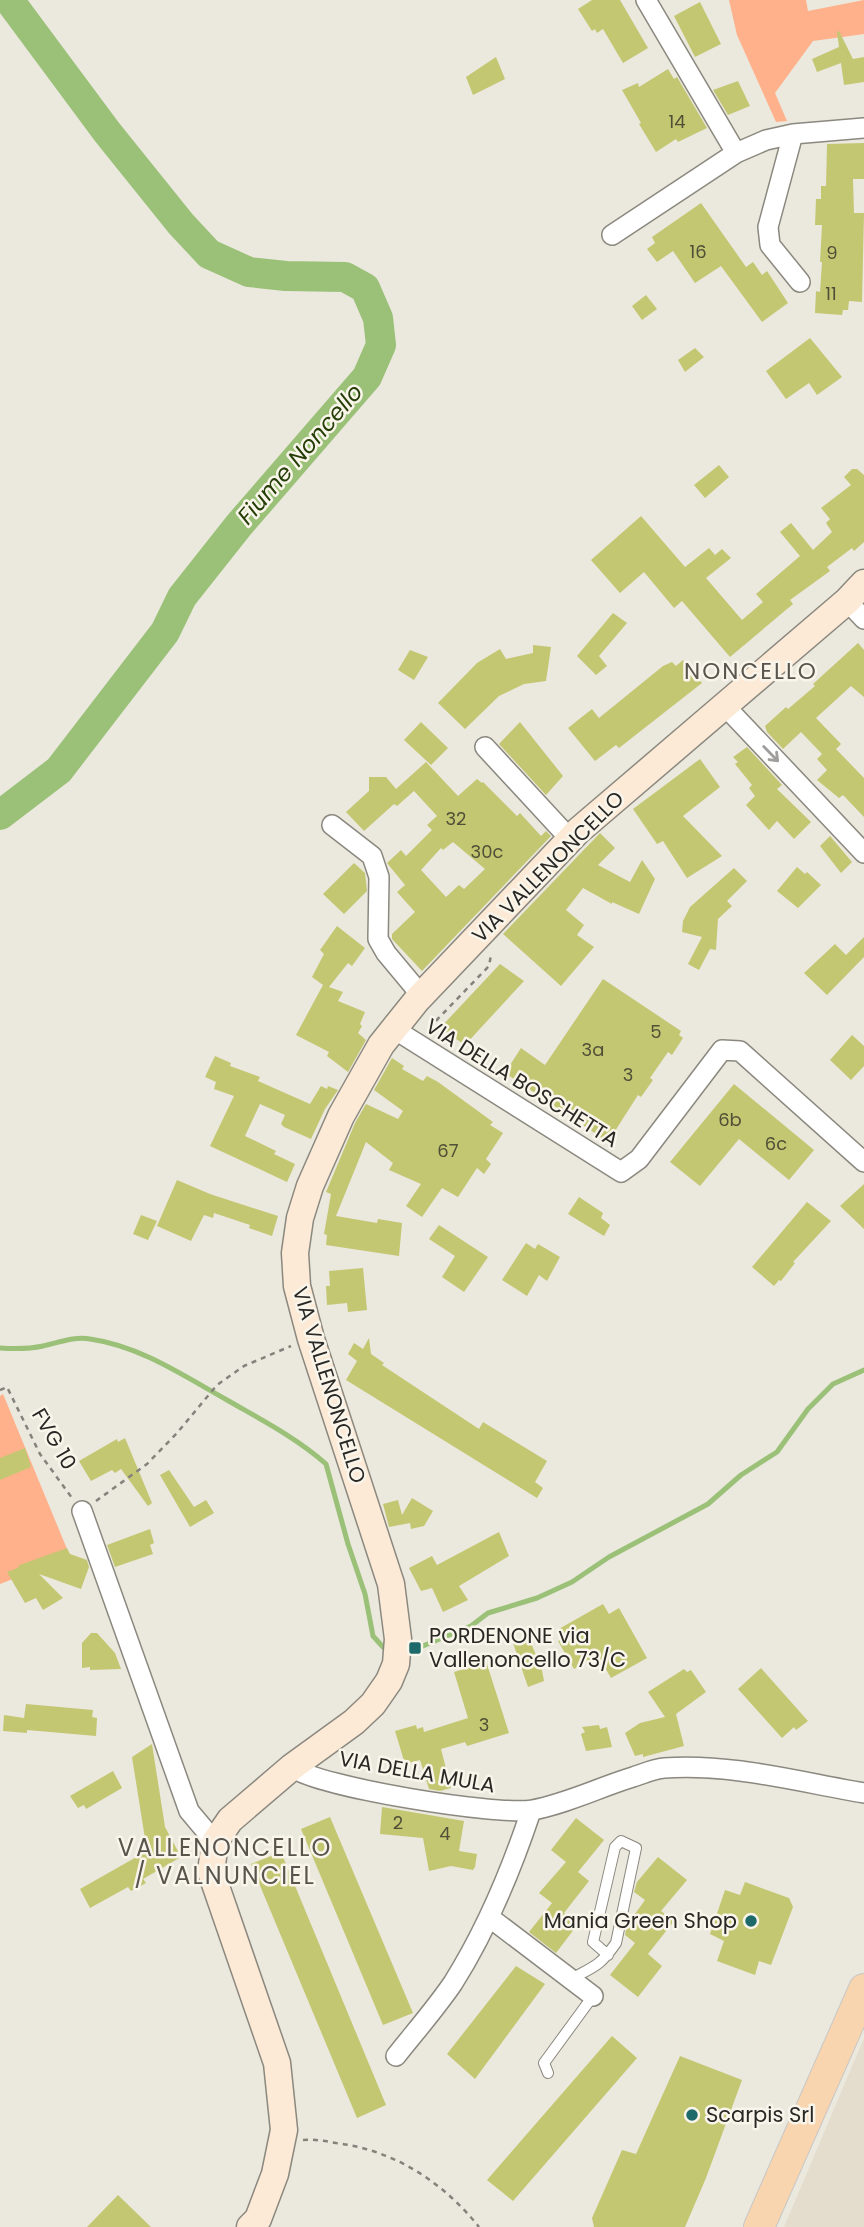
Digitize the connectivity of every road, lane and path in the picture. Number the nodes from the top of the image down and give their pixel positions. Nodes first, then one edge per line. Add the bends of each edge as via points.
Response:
1 (646, 0) edge
2 (864, 128) edge
3 (793, 134) junction
4 (736, 153) junction
5 (612, 235) dead end
6 (800, 282) dead end
7 (858, 601) edge
8 (723, 705) junction
9 (485, 747) dead end
10 (332, 825) dead end
11 (570, 840) junction
12 (864, 853) edge
13 (492, 952) dead end
14 (421, 995) junction
15 (404, 1035) junction
16 (864, 1162) edge
17 (311, 1339) junction
18 (0, 1390) edge
19 (82, 1511) junction
20 (292, 1767) junction
21 (864, 1793) edge
22 (531, 1811) junction
23 (215, 1842) junction
24 (489, 1917) junction
25 (608, 1955) junction
26 (570, 1979) junction
27 (864, 1989) edge
28 (593, 1996) joint
29 (396, 2056) dead end
30 (548, 2073) dead end
31 (282, 2141) junction
32 (250, 2227) edge
33 (479, 2227) edge
34 (759, 2227) edge

1 - 4 street
2 - 3 street
3 - 4 street
3 - 6 street via 768,227 770,245
4 - 5 street
7 - 8 street, VIA VALLENONCELLO
8 - 11 street, VIA VALLENONCELLO
8 -> 12 street
9 - 11 street
10 - 14 street via 372,856 379,877 378,939
11 - 14 street, VIA VALLENONCELLO
13 - 15 path via 489,966
14 - 15 street, VIA VALLENONCELLO
15 - 16 street, VIA DELLA BOSCHETTA via 621,1172 639,1159 722,1050 740,1051
15 - 17 street, VIA VALLENONCELLO via 381,1045 341,1116 300,1218 297,1286
17 - 19 path via 244,1366 217,1385 147,1464
17 - 20 street, VIA VALLENONCELLO via 391,1584 398,1639 396,1664 373,1704
18 - 19 path, FVG 10 via 7,1387 40,1454
19 - 23 street via 189,1811
20 - 22 street, VIA DELLA MULA via 340,1784 445,1804
20 - 23 street, VIA VALLENONCELLO via 230,1820
21 - 22 street, VIA DELLA MULA via 732,1770 661,1768
22 - 24 street
23 - 31 street via 211,1872 277,2063
24 - 26 street
24 - 29 street via 452,1984
25 - 25 lane via 616,1943 636,1848 621,1841 615,1847 593,1942
25 - 26 lane via 601,1964
26 - 28 street
27 - 34 main road
28 - 30 lane via 544,2063
31 - 32 street via 275,2174 258,2219
31 - 33 path via 309,2139 382,2154 421,2172 454,2198

